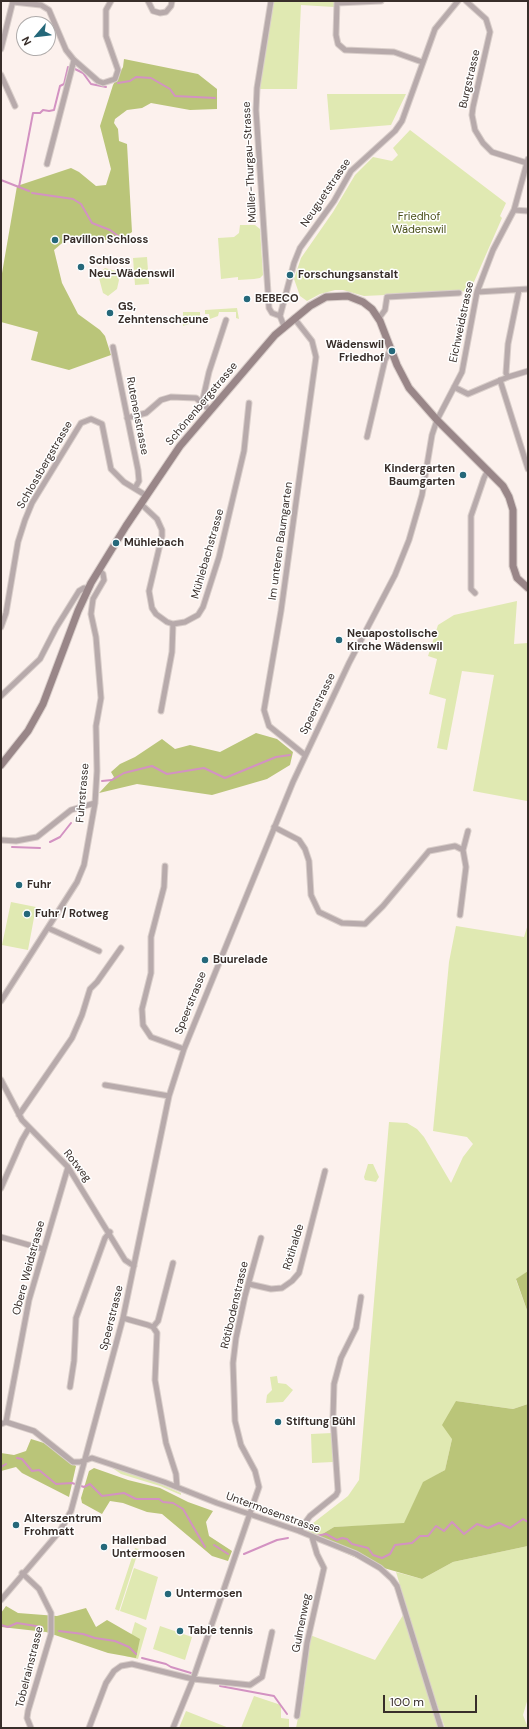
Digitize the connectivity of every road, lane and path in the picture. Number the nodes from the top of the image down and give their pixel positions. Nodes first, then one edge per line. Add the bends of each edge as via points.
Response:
1 (111, 1) edge
2 (148, 1) edge
3 (172, 1) edge
4 (271, 1) edge
5 (381, 1) edge
6 (458, 1) edge
7 (466, 1) edge
8 (13, 2) edge
9 (337, 2) edge
10 (1, 49) edge
11 (74, 60) junction
12 (422, 62) junction
13 (1, 75) edge
14 (15, 106) dead end
15 (527, 161) edge
16 (47, 164) dead end
17 (514, 210) junction
18 (528, 211) edge
19 (528, 289) edge
20 (519, 290) junction
21 (477, 292) junction
22 (459, 293) dead end
23 (280, 316) junction
24 (294, 318) junction
25 (379, 318) junction
26 (226, 320) dead end
27 (284, 326) junction
28 (113, 347) dead end
29 (391, 349) junction
30 (528, 371) edge
31 (508, 377) junction
32 (500, 380) junction
33 (454, 387) junction
34 (202, 403) junction
35 (249, 403) dead end
36 (210, 410) junction
37 (127, 418) junction
38 (437, 420) junction
39 (367, 437) dead end
40 (528, 469) edge
41 (488, 470) junction
42 (135, 488) junction
43 (147, 496) junction
44 (141, 504) junction
45 (99, 570) junction
46 (528, 588) edge
47 (88, 589) junction
48 (475, 594) dead end
49 (173, 624) junction
50 (1, 627) edge
51 (1, 696) edge
52 (161, 711) dead end
53 (305, 755) junction
54 (1, 765) edge
55 (94, 804) junction
56 (274, 828) junction
57 (468, 831) dead end
58 (1, 840) edge
59 (464, 850) junction
60 (165, 866) dead end
61 (460, 915) dead end
62 (48, 928) junction
63 (121, 948) dead end
64 (100, 951) dead end
65 (1, 1001) edge
66 (184, 1049) junction
67 (1, 1080) edge
68 (105, 1085) dead end
69 (170, 1096) junction
70 (19, 1115) junction
71 (29, 1128) junction
72 (68, 1167) junction
73 (325, 1171) dead end
74 (1, 1188) edge
75 (110, 1232) junction
76 (1, 1237) edge
77 (261, 1238) dead end
78 (43, 1249) junction
79 (172, 1263) dead end
80 (134, 1266) junction
81 (248, 1284) junction
82 (361, 1297) dead end
83 (124, 1318) junction
84 (152, 1327) junction
85 (70, 1387) dead end
86 (4, 1423) edge
87 (87, 1458) junction
88 (177, 1487) junction
89 (251, 1515) junction
90 (299, 1531) junction
91 (312, 1537) junction
92 (22, 1573) junction
93 (1, 1600) edge
94 (272, 1632) dead end
95 (193, 1679) junction
96 (297, 1716) dead end
97 (31, 1728) edge
98 (89, 1728) edge
99 (173, 1728) edge
100 (441, 1728) edge

1 - 11 street via 106,10 106,30 118,65 115,79 103,83 98,81
2 - 3 street via 153,11 160,13 166,12
4 - 23 street, Müller-Thurgau-Strasse via 257,88 256,110 269,308 272,313
5 - 9 street
6 - 12 street, Neuguetstrasse via 435,29
7 - 15 street, Burgstrasse via 486,19 490,32 473,107 475,130 492,152
8 - 10 street
8 - 11 street via 41,5 49,10 61,40
9 - 12 street via 336,35 338,44 345,50 394,52
11 - 16 street
12 - 23 street, Neuguetstrasse via 402,121 395,131 351,171 334,201 300,248
13 - 14 street
15 - 17 street, Eichweidstrasse
17 - 18 street
17 - 21 street, Eichweidstrasse via 488,261
19 - 20 street
20 - 21 street
20 - 31 street via 508,344
21 - 33 street, Eichweidstrasse via 465,363
22 - 25 street via 387,297
23 - 27 street
24 - 25 street, Schönenbergstrasse via 321,299 342,296 363,302
24 - 27 street, Schönenbergstrasse
24 - 53 street, Im unteren Baumgarten via 312,342 316,357 281,611 264,710 269,726
25 - 29 street, Schönenbergstrasse
26 - 34 street
27 - 36 street, Schönenbergstrasse
28 - 37 street, Rutenenstrasse
29 - 38 street, Schönenbergstrasse via 405,381
29 - 39 street via 385,360
30 - 31 street
31 - 32 street
32 - 33 street via 468,394
32 - 40 street
33 - 38 street, Eichweidstrasse
34 - 36 street
34 - 37 street via 196,398 172,397 161,400 146,413
35 - 49 street, Mühlebachstrasse via 244,451 231,513 203,607 192,619
36 - 43 street, Schönenbergstrasse via 180,446
37 - 42 street, Rutenenstrasse via 138,470
38 - 41 street, Schönenbergstrasse
38 - 53 street, Speerstrasse via 422,496 406,547 388,589
41 - 46 street, Schönenbergstrasse via 503,486 512,504 513,566 517,578
41 - 48 street via 471,516 471,589
42 - 43 street, Schlossbergstrasse
42 - 50 street, Schlossbergstrasse via 116,476 111,469 102,424 91,419 82,423 32,503 25,520 18,542 6,613
43 - 44 street, Schönenbergstrasse
44 - 45 street, Schönenbergstrasse
44 - 49 street via 157,519 162,530 149,600 156,614
45 - 47 street, Schönenbergstrasse
45 - 55 street, Fuhrstrasse via 104,574 104,580 93,599 91,614 96,637 101,698 96,726 97,771
47 - 51 street via 79,591 40,660
47 - 54 street, Schönenbergstrasse via 43,704 28,731
49 - 52 street via 172,652
53 - 56 street, Speerstrasse
55 - 58 street via 71,810 37,837 16,841
55 - 62 street, Fuhrstrasse via 80,876
56 - 59 street via 299,840 309,861 311,895 318,912 342,924 365,924 429,852 454,846
56 - 66 street, Speerstrasse
57 - 59 street
59 - 61 street via 466,867
60 - 66 street via 164,887 151,937 152,972 142,1010 144,1025 151,1037
62 - 64 street
62 - 65 street, Fuhrstrasse
63 - 70 street via 98,982 90,989 72,1038
66 - 69 street, Speerstrasse
67 - 70 street, Rotweg
68 - 69 street
69 - 80 street, Speerstrasse
70 - 71 street, Rotweg
71 - 72 street, Rotweg
71 - 74 street
72 - 75 street, Rotweg
72 - 78 street, Obere Weidstrasse
73 - 81 street, Rötihalde via 299,1273 292,1282 282,1288 271,1289
75 - 80 street, Rotweg via 125,1260
75 - 85 street via 105,1238 76,1318
76 - 78 street
77 - 81 street, Rötibodenstrasse
78 - 86 street, Obere Weidstrasse via 28,1300
79 - 84 street via 158,1321
80 - 83 street, Speerstrasse
81 - 89 street, Rötibodenstrasse via 236,1338 233,1388 235,1421 241,1445 255,1471 259,1487
82 - 90 street via 356,1328 341,1358 334,1384 333,1418 338,1491 310,1516
83 - 84 street
83 - 87 street, Speerstrasse
84 - 88 street via 157,1333 158,1341 155,1380
86 - 87 street, Untermosenstrasse via 34,1431 73,1462
87 - 88 street, Untermosenstrasse
87 - 92 street, Speerstrasse via 69,1516 60,1531
88 - 89 street, Untermosenstrasse
89 - 90 street, Untermosenstrasse
89 - 95 street, Rötibodenstrasse
90 - 91 street, Untermosenstrasse
91 - 96 street, Gulmenweg via 324,1568 307,1643
91 - 100 street, Untermosenstrasse via 356,1554 380,1568 392,1579 401,1599
92 - 93 street, Speerstrasse
92 - 97 street, Tobelrainstrasse via 39,1589 51,1613 51,1634 28,1711
94 - 95 street via 262,1677 250,1685
95 - 98 street via 132,1664 121,1666 106,1683
95 - 99 street, Rötibodenstrasse

